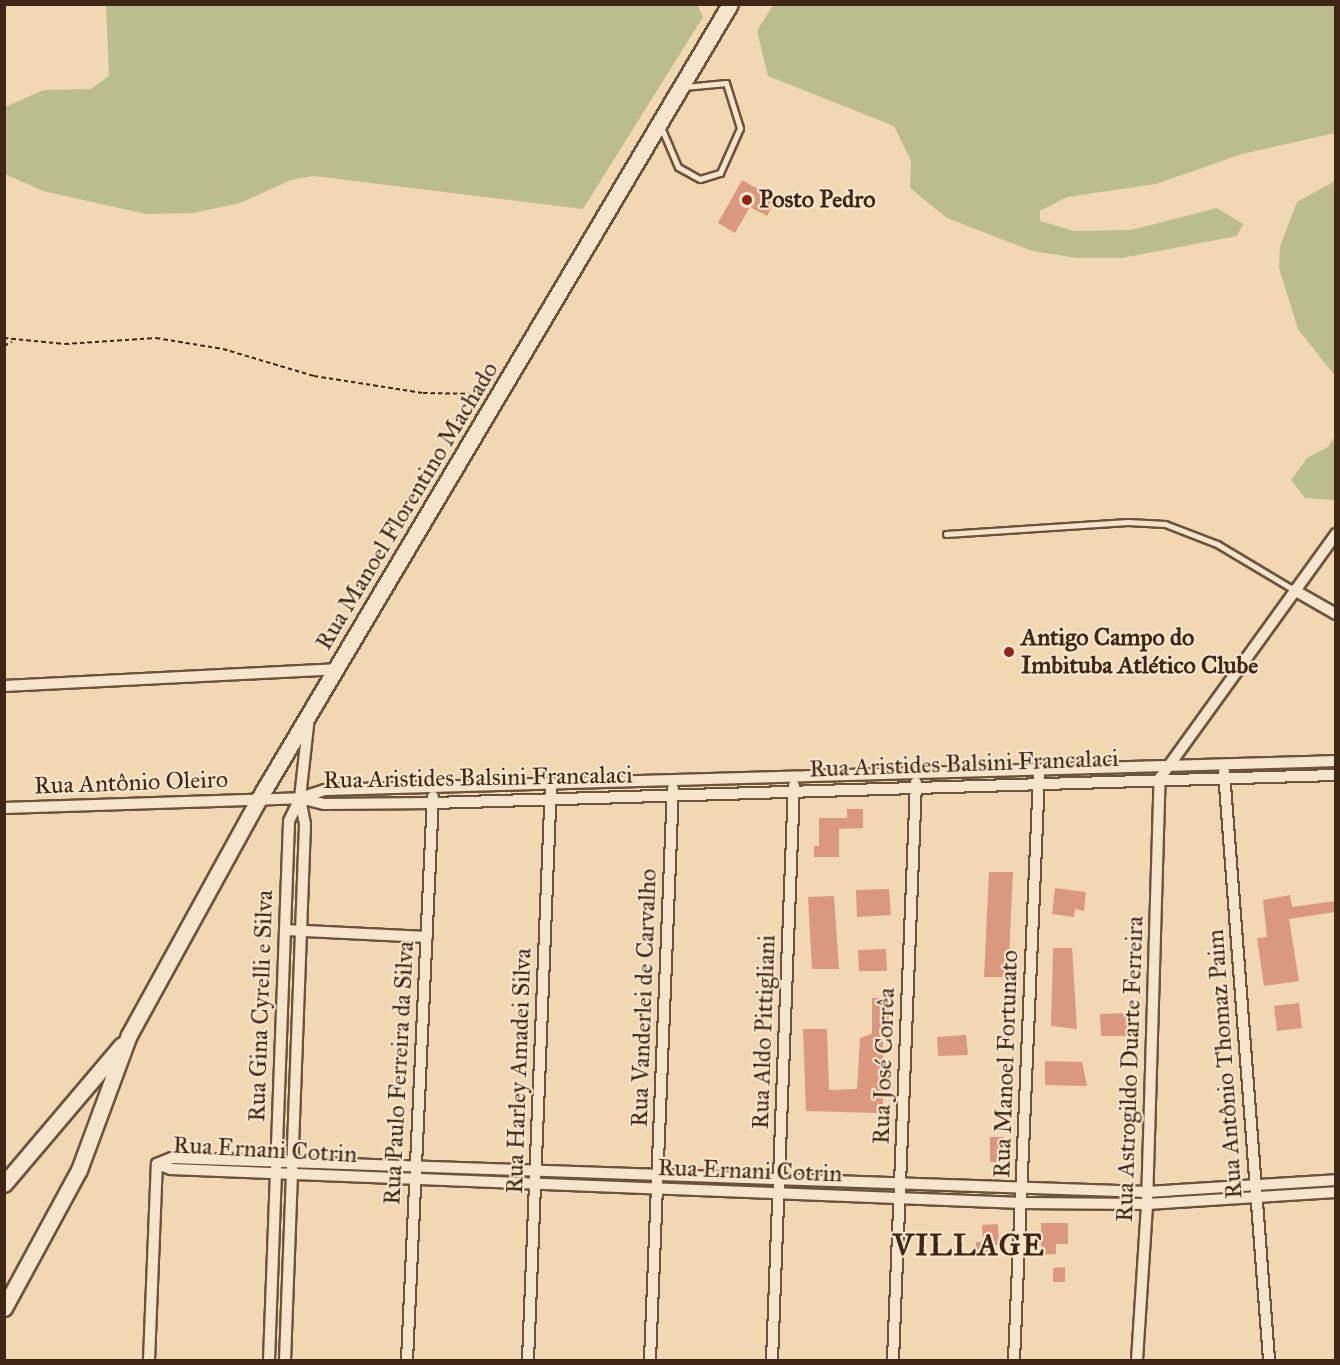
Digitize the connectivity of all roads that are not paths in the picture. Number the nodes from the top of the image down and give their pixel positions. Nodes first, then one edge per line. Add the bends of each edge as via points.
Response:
1 (730, 4) edge
2 (682, 86) junction
3 (660, 125) junction
4 (946, 534) dead end
5 (1335, 534) edge
6 (1294, 590) junction
7 (1335, 614) edge
8 (336, 669) junction
9 (4, 686) edge
10 (310, 714) junction
11 (1335, 761) edge
12 (1223, 763) junction
13 (1167, 765) junction
14 (1039, 769) junction
15 (917, 773) junction
16 (1335, 775) edge
17 (794, 776) junction
18 (1224, 776) junction
19 (1160, 778) junction
20 (674, 780) junction
21 (551, 783) junction
22 (1039, 783) junction
23 (916, 787) junction
24 (433, 788) junction
25 (794, 791) junction
26 (673, 795) junction
27 (300, 798) junction
28 (258, 800) junction
29 (551, 800) junction
30 (433, 803) junction
31 (4, 808) edge
32 (285, 930) junction
33 (302, 931) junction
34 (427, 937) junction
35 (129, 1035) junction
36 (277, 1161) junction
37 (293, 1161) junction
38 (157, 1164) junction
39 (416, 1166) junction
40 (536, 1171) junction
41 (276, 1173) junction
42 (292, 1174) junction
43 (658, 1176) junction
44 (415, 1179) junction
45 (779, 1180) junction
46 (1335, 1180) edge
47 (4, 1184) edge
48 (536, 1184) junction
49 (900, 1185) junction
50 (1256, 1185) junction
51 (657, 1188) junction
52 (1022, 1190) junction
53 (1147, 1192) junction
54 (1335, 1192) edge
55 (779, 1193) junction
56 (1257, 1197) junction
57 (899, 1198) junction
58 (1021, 1203) junction
59 (1147, 1204) junction
60 (4, 1308) edge
61 (148, 1360) edge
62 (269, 1360) edge
63 (285, 1360) edge
64 (406, 1360) edge
65 (528, 1360) edge
66 (650, 1360) edge
67 (772, 1360) edge
68 (893, 1360) edge
69 (1014, 1360) edge
70 (1137, 1360) edge
71 (1269, 1360) edge

1 - 2 main road, Rua Manoel Florentino Machado
2 - 3 main road, Rua Manoel Florentino Machado
2 - 3 lane via 726,82 740,128 720,173 700,179 678,167
3 - 8 main road, Rua Manoel Florentino Machado
4 - 6 lane via 1128,522 1166,524 1217,544
5 - 6 street
6 - 7 street
6 - 13 street
8 - 9 street
8 - 10 main road, Rua Manoel Florentino Machado
10 - 27 street, Rua Gina Cyrelli e Silva
10 - 28 main road, Rua Manoel Florentino Machado
11 - 12 street, Rua Aristides Balsini Francalaci
12 - 13 street, Rua Aristides Balsini Francalaci
12 - 18 street, Rua Antônio Thomaz Paim
13 - 14 street, Rua Aristides Balsini Francalaci
13 - 19 street
14 - 15 street, Rua Aristides Balsini Francalaci
14 - 22 street, Rua Manoel Fortunato
15 - 17 street, Rua Aristides Balsini Francalaci
15 - 23 street, Rua José Corrêa
16 - 18 street, Rua Aristides Balsini Francalaci
17 - 20 street, Rua Aristides Balsini Francalaci
17 - 25 street, Rua Aldo Pittigliani
18 - 19 street, Rua Aristides Balsini Francalaci
18 - 50 street, Rua Antônio Thomaz Paim
19 - 22 street, Rua Aristides Balsini Francalaci
19 - 53 street, Rua Astrogildo Duarte Ferreira
20 - 21 street, Rua Aristides Balsini Francalaci
20 - 26 street, Rua Vanderlei de Carvalho
21 - 24 street, Rua Aristides Balsini Francalaci
21 - 29 street, Rua Harley Amadei Silva
22 - 23 street, Rua Aristides Balsini Francalaci
22 - 52 street, Rua Manoel Fortunato
23 - 25 street, Rua Aristides Balsini Francalaci
23 - 49 street, Rua José Corrêa
24 - 27 street, Rua Aristides Balsini Francalaci via 325,790
24 - 30 street, Rua Paulo Ferreira da Silva
25 - 26 street, Rua Aristides Balsini Francalaci
25 - 45 street, Rua Aldo Pittigliani
26 - 29 street, Rua Aristides Balsini Francalaci
26 - 43 street, Rua Vanderlei de Carvalho
27 - 28 street, Rua Antônio Oleiro
27 - 30 street, Rua Aristides Balsini Francalaci via 324,804
27 - 32 street, Rua Gina Cyrelli e Silva via 289,822
27 - 33 street, Rua Gina Cyrelli e Silva via 306,824
28 - 31 street, Rua Antônio Oleiro
28 - 35 main road, Rua Manoel Florentino Machado
29 - 30 street, Rua Aristides Balsini Francalaci
29 - 40 street, Rua Harley Amadei Silva
30 - 34 street, Rua Paulo Ferreira da Silva
32 - 33 street
32 - 36 street, Rua Gina Cyrelli e Silva
33 - 34 street
33 - 37 street, Rua Gina Cyrelli e Silva
34 - 39 street, Rua Paulo Ferreira da Silva
35 - 47 main road, Rua Manoel Florentino Machado
35 - 60 main road, Rua Manoel Florentino Machado via 80,1170
36 - 37 street, Rua Ernani Cotrin
36 - 38 street, Rua Ernani Cotrin via 172,1158
36 - 41 street, Rua Gina Cyrelli e Silva
37 - 39 street, Rua Ernani Cotrin
37 - 42 street, Rua Gina Cyrelli e Silva
38 - 41 street, Rua Ernani Cotrin via 171,1169
38 - 61 street
39 - 40 street, Rua Ernani Cotrin
39 - 44 street, Rua Paulo Ferreira da Silva
40 - 43 street, Rua Ernani Cotrin
40 - 48 street, Rua Harley Amadei Silva
41 - 42 street, Rua Ernani Cotrin
41 - 62 street, Rua Gina Cyrelli e Silva
42 - 44 street, Rua Ernani Cotrin
42 - 63 street, Rua Gina Cyrelli e Silva
43 - 45 street, Rua Ernani Cotrin
43 - 51 street, Rua Vanderlei de Carvalho
44 - 48 street, Rua Ernani Cotrin
44 - 64 street, Rua Paulo Ferreira da Silva
45 - 49 street, Rua Ernani Cotrin
45 - 55 street, Rua Aldo Pittigliani
46 - 50 street, Rua Ernani Cotrin
48 - 51 street, Rua Ernani Cotrin
48 - 65 street, Rua Harley Amadei Silva
49 - 52 street, Rua Ernani Cotrin
49 - 57 street, Rua José Corrêa
50 - 53 street, Rua Ernani Cotrin
50 - 56 street, Rua Antônio Thomaz Paim
51 - 55 street, Rua Ernani Cotrin
51 - 66 street, Rua Vanderlei de Carvalho
52 - 53 street, Rua Ernani Cotrin
52 - 58 street, Rua Manoel Fortunato
53 - 59 street, Rua Astrogildo Duarte Ferreira
54 - 56 street, Rua Ernani Cotrin
55 - 57 street, Rua Ernani Cotrin
55 - 67 street, Rua Aldo Pittigliani
56 - 59 street, Rua Ernani Cotrin
56 - 71 street, Rua Antônio Thomaz Paim
57 - 58 street, Rua Ernani Cotrin
57 - 68 street, Rua José Corrêa
58 - 59 street, Rua Ernani Cotrin
58 - 69 street, Rua Manoel Fortunato
59 - 70 street, Rua Astrogildo Duarte Ferreira

